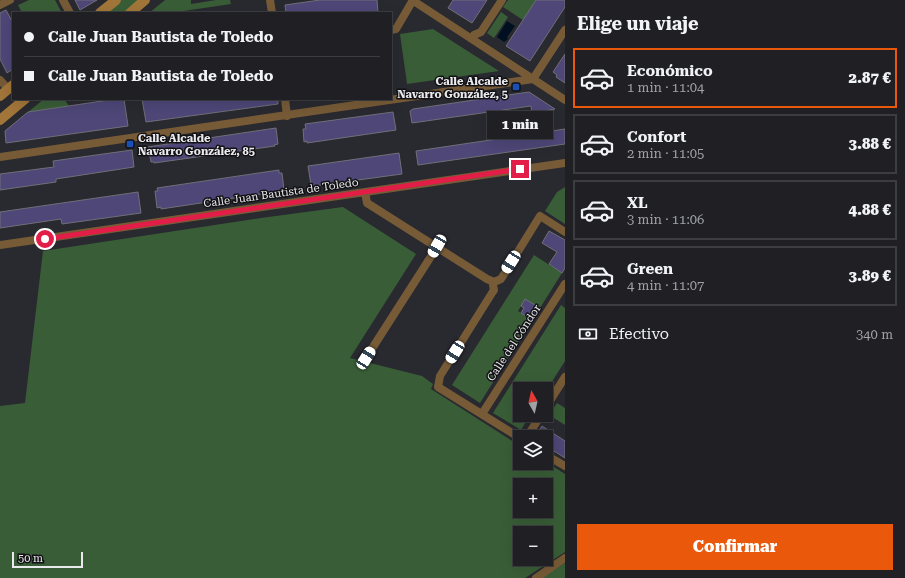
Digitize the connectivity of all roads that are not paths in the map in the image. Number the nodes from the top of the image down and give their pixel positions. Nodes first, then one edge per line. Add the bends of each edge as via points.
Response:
1 (10, 0) edge
2 (63, 0) edge
3 (116, 0) edge
4 (145, 0) edge
5 (270, 0) edge
6 (413, 0) edge
7 (502, 0) edge
8 (0, 5) edge
9 (69, 12) edge
10 (101, 12) edge
11 (131, 12) edge
12 (272, 12) edge
13 (392, 30) edge
14 (565, 30) edge
15 (472, 39) junction
16 (533, 79) junction
17 (0, 80) edge
18 (7, 90) edge
19 (24, 100) edge
20 (285, 100) edge
21 (565, 100) edge
22 (287, 116) junction
23 (0, 120) edge
24 (0, 157) edge
25 (565, 163) edge
26 (365, 192) junction
27 (565, 232) edge
28 (0, 245) edge
29 (437, 246) junction
30 (494, 282) junction
31 (565, 284) edge
32 (366, 358) dead end
33 (565, 377) edge
34 (553, 396) edge
35 (482, 414) junction
36 (513, 434) edge
37 (553, 459) edge
38 (565, 466) edge
39 (565, 558) edge
40 (536, 578) edge

1 - 8 street
2 - 9 street
3 - 10 main road
4 - 11 main road
5 - 12 street
6 - 13 street via 396,28
6 - 15 street
7 - 15 street via 481,32
14 - 16 street
15 - 16 street
16 - 21 street
16 - 22 street
17 - 18 street
19 - 23 main road
20 - 22 street
22 - 24 street
25 - 26 street, Calle Juan Bautista de Toledo
26 - 28 street, Calle Juan Bautista de Toledo
26 - 29 street via 367,203
27 - 30 street via 540,216 501,279
29 - 30 street
29 - 32 street
30 - 35 street via 494,290 440,376 438,387
31 - 35 street, Calle del Cóndor
33 - 34 street
35 - 36 street
37 - 38 street
39 - 40 street

